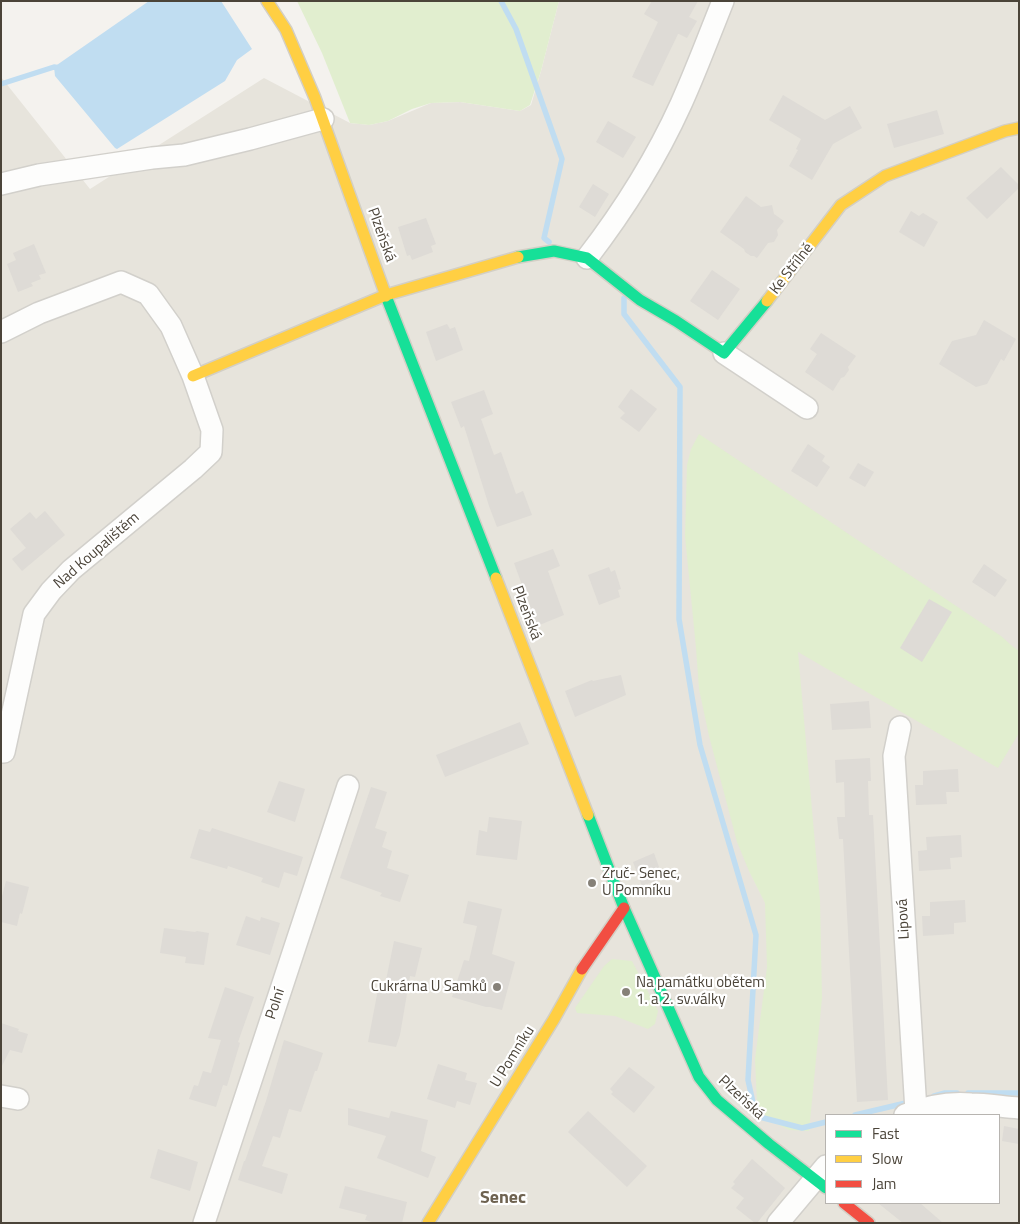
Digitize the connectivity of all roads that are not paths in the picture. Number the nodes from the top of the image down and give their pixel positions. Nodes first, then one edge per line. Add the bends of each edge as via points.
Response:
1 (267, 1) edge
2 (723, 1) edge
3 (323, 120) junction
4 (1019, 128) edge
5 (1, 184) edge
6 (587, 258) junction
7 (386, 295) junction
8 (1, 332) edge
9 (724, 353) junction
10 (193, 376) junction
11 (807, 408) dead end
12 (900, 727) dead end
13 (2, 756) edge
14 (348, 786) dead end
15 (624, 908) junction
16 (1019, 1108) edge
17 (910, 1113) edge
18 (822, 1178) edge
19 (845, 1204) edge
20 (204, 1223) edge
21 (428, 1223) edge
22 (778, 1223) edge
23 (869, 1223) edge

1 - 3 main road, Plzeňská via 286,30
2 - 6 street via 681,104 649,167
3 - 5 street via 184,155 47,174
3 - 7 main road, Plzeňská
4 - 9 main road, Ke Střílně via 885,176 841,205
6 - 7 main road via 554,251 524,255
6 - 9 main road via 640,300
7 - 10 main road
7 - 15 main road, Plzeňská
8 - 10 street, Nad Koupalištěm via 39,313 121,282 148,294 171,326
9 - 11 street
10 - 13 street, Nad Koupalištěm via 212,430 211,452 194,470 71,570 34,614
12 - 17 street, Lipová via 894,756
14 - 20 street, Polní
15 - 18 main road, Plzeňská via 699,1077 717,1100 769,1144
15 - 21 main road, U Pomníku via 581,970 554,1020
16 - 17 street via 957,1104
18 - 22 street
19 - 23 main road

